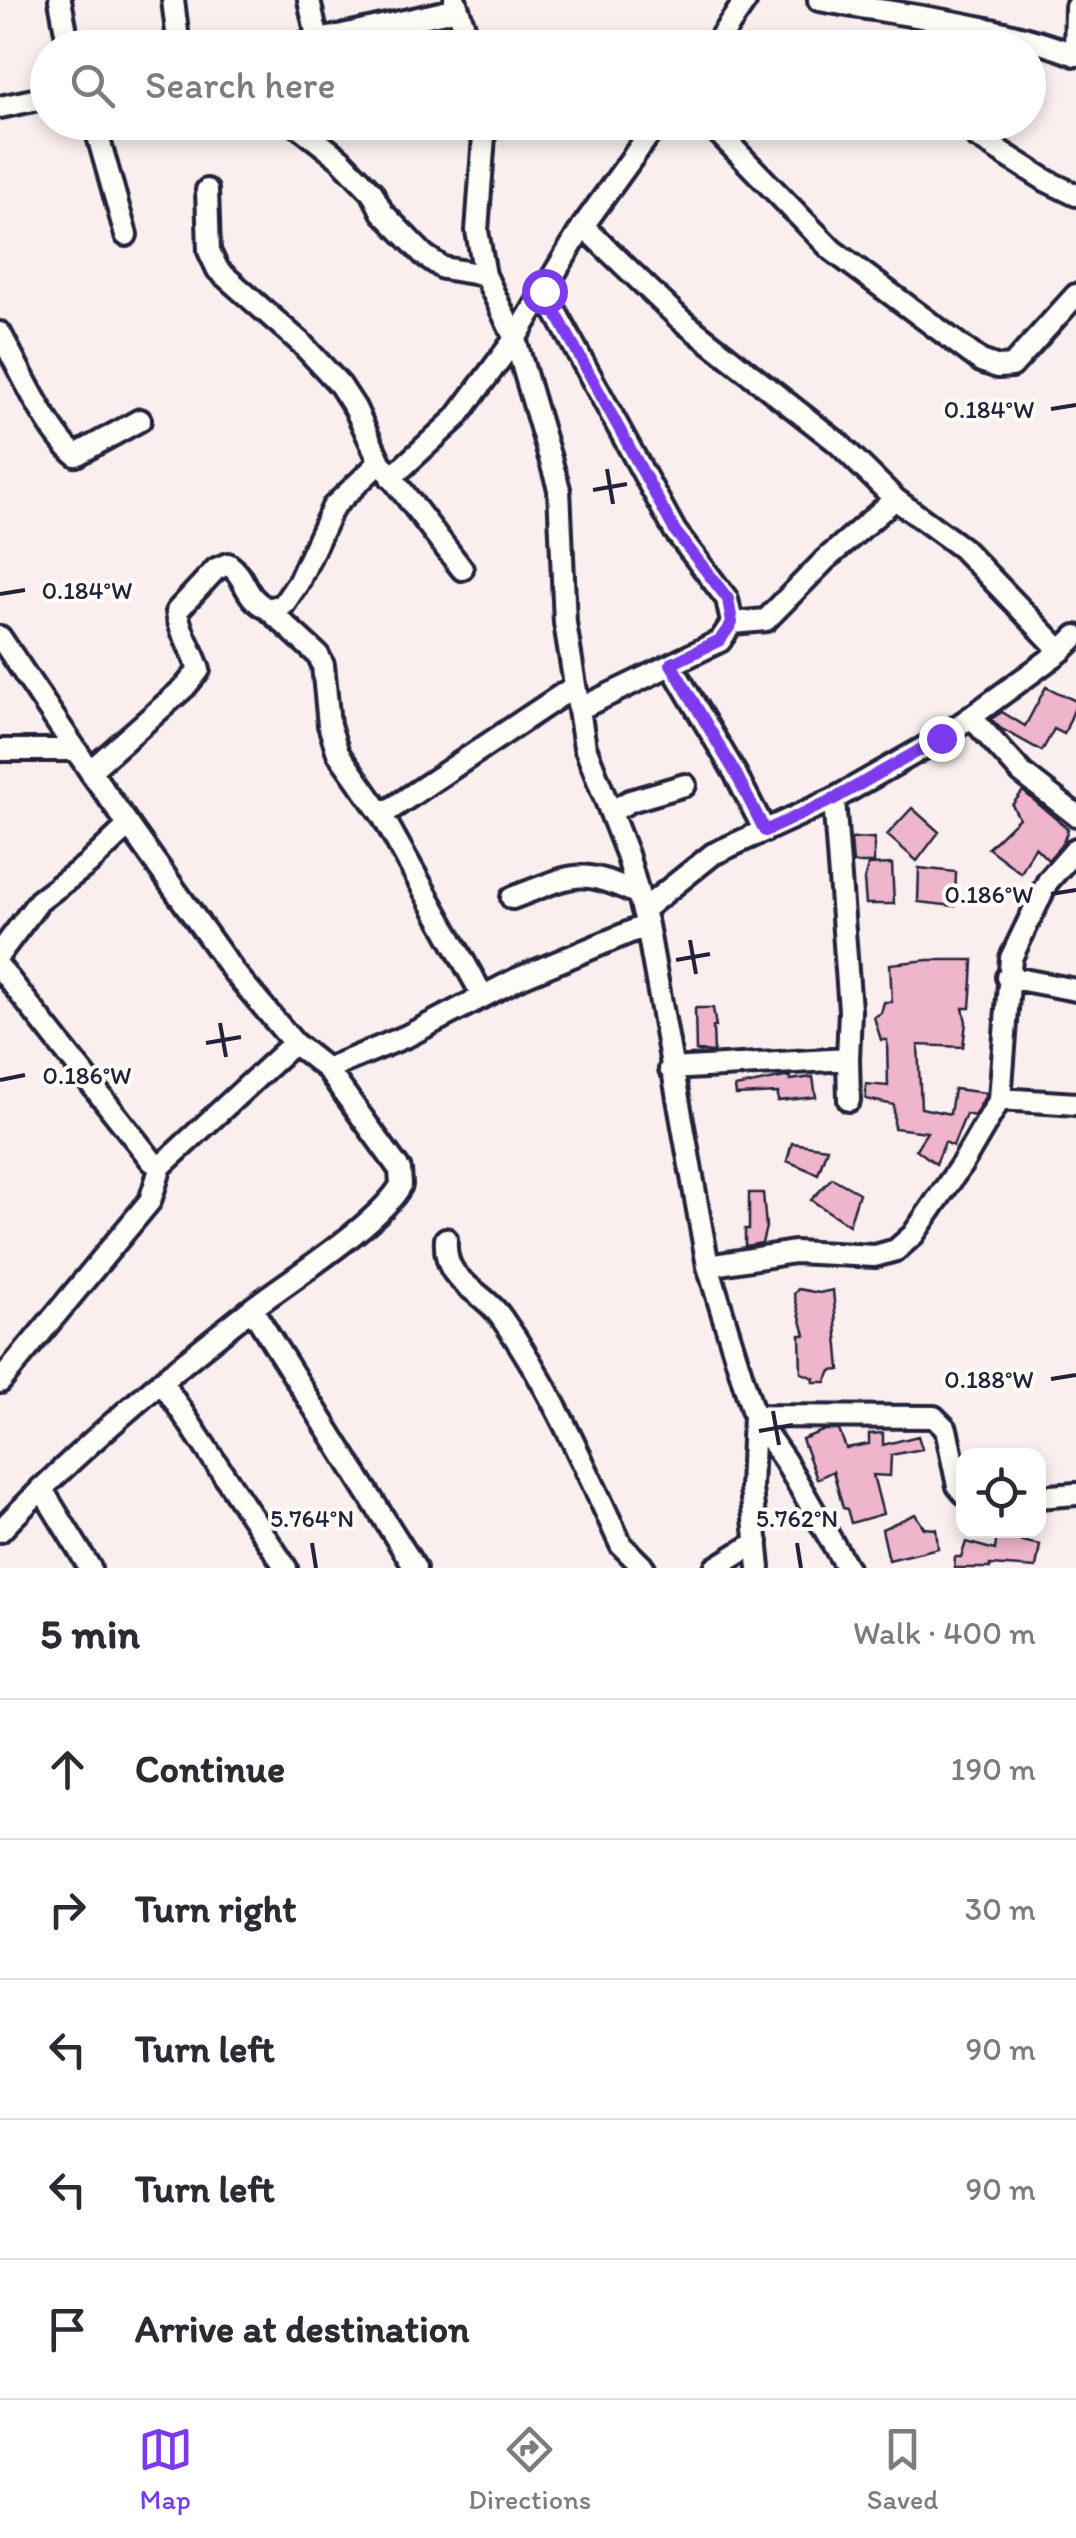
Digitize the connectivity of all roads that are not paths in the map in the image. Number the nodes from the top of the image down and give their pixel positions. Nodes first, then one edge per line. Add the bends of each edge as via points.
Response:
1 (60, 0) edge
2 (173, 0) edge
3 (309, 0) edge
4 (746, 0) edge
5 (819, 0) edge
6 (457, 4) edge
7 (1076, 7) edge
8 (66, 30) edge
9 (177, 30) edge
10 (316, 30) edge
11 (359, 30) edge
12 (465, 30) edge
13 (725, 30) edge
14 (993, 30) edge
15 (1046, 45) edge
16 (1076, 55) edge
17 (30, 101) edge
18 (0, 107) edge
19 (99, 140) edge
20 (316, 140) edge
21 (485, 140) edge
22 (645, 140) edge
23 (725, 140) edge
24 (982, 140) edge
25 (207, 190) dead end
26 (1076, 195) edge
27 (583, 226) junction
28 (126, 234) dead end
29 (485, 275) junction
30 (544, 291) junction
31 (1076, 295) edge
32 (0, 333) edge
33 (515, 339) junction
34 (140, 420) dead end
35 (385, 470) junction
36 (895, 499) junction
37 (462, 569) dead end
38 (268, 610) junction
39 (732, 623) junction
40 (0, 637) edge
41 (1068, 643) edge
42 (671, 664) junction
43 (576, 686) junction
44 (579, 709) junction
45 (970, 717) junction
46 (0, 750) edge
47 (75, 750) junction
48 (90, 771) junction
49 (685, 785) dead end
50 (834, 799) junction
51 (612, 812) junction
52 (382, 815) junction
53 (1076, 816) edge
54 (129, 825) junction
55 (765, 831) junction
56 (1076, 849) edge
57 (512, 898) dead end
58 (643, 910) junction
59 (0, 953) edge
60 (0, 968) edge
61 (1007, 977) junction
62 (1076, 990) edge
63 (483, 996) junction
64 (294, 1043) junction
65 (848, 1059) junction
66 (327, 1069) junction
67 (670, 1069) junction
68 (1000, 1099) junction
69 (849, 1100) dead end
70 (1076, 1104) edge
71 (161, 1166) junction
72 (446, 1239) dead end
73 (708, 1266) junction
74 (252, 1309) junction
75 (0, 1382) edge
76 (162, 1382) junction
77 (754, 1416) junction
78 (956, 1476) edge
79 (40, 1488) junction
80 (1076, 1494) edge
81 (1046, 1496) edge
82 (0, 1531) edge
83 (756, 1542) junction
84 (90, 1568) edge
85 (286, 1568) edge
86 (415, 1568) edge
87 (644, 1568) edge
88 (715, 1568) edge
89 (759, 1568) edge
90 (847, 1568) edge

1 - 8 street
2 - 9 street
3 - 10 street
4 - 13 street
5 - 14 street
6 - 11 street
6 - 12 street
7 - 16 street
15 - 16 street
17 - 18 street
19 - 28 street
20 - 29 street via 372,192 382,212 424,255 443,268
21 - 29 street via 477,231
22 - 27 street
23 - 31 street via 832,250 982,360 1012,366
24 - 26 street
25 - 35 street via 209,251 218,270 340,384
27 - 30 street
27 - 36 street via 681,320 838,443
29 - 33 street
30 - 33 street
30 - 39 street via 675,531 728,599
32 - 34 street via 76,455
33 - 35 street via 456,418
33 - 43 street via 559,488 565,624
35 - 37 street
35 - 38 street via 333,507 298,583 283,606
36 - 39 street via 766,620
36 - 41 street via 962,548
38 - 48 street via 253,602 236,570 228,564 216,569 178,611 199,670
38 - 52 street via 318,655 333,740
39 - 42 street via 720,640
40 - 47 street
41 - 45 street
42 - 44 street
42 - 55 street
43 - 44 street
43 - 52 street
44 - 51 street via 585,747
45 - 50 street
45 - 53 street via 1022,773
46 - 47 street
47 - 48 street
48 - 54 street
49 - 51 street
50 - 55 street
50 - 65 street
51 - 58 street
52 - 63 street
54 - 59 street via 40,901
54 - 64 street via 232,971
55 - 58 street via 714,854
56 - 61 street via 1048,881
57 - 58 street via 582,874 603,877
58 - 63 street
58 - 67 street
60 - 71 street
61 - 62 street
61 - 68 street
63 - 66 street
64 - 66 street
64 - 71 street
65 - 67 street
65 - 69 street
66 - 74 street via 400,1170 402,1185 382,1210
67 - 73 street
68 - 70 street
68 - 73 street via 914,1235 896,1250 876,1256 794,1252
71 - 75 street via 150,1201
72 - 87 street via 445,1259 455,1276 494,1307 525,1350 622,1545
73 - 77 street
74 - 76 street
74 - 86 street
76 - 79 street
76 - 85 street
77 - 78 street via 934,1417 946,1429
77 - 83 street
77 - 90 street
79 - 82 street
79 - 84 street
80 - 81 street
83 - 88 street
83 - 89 street

